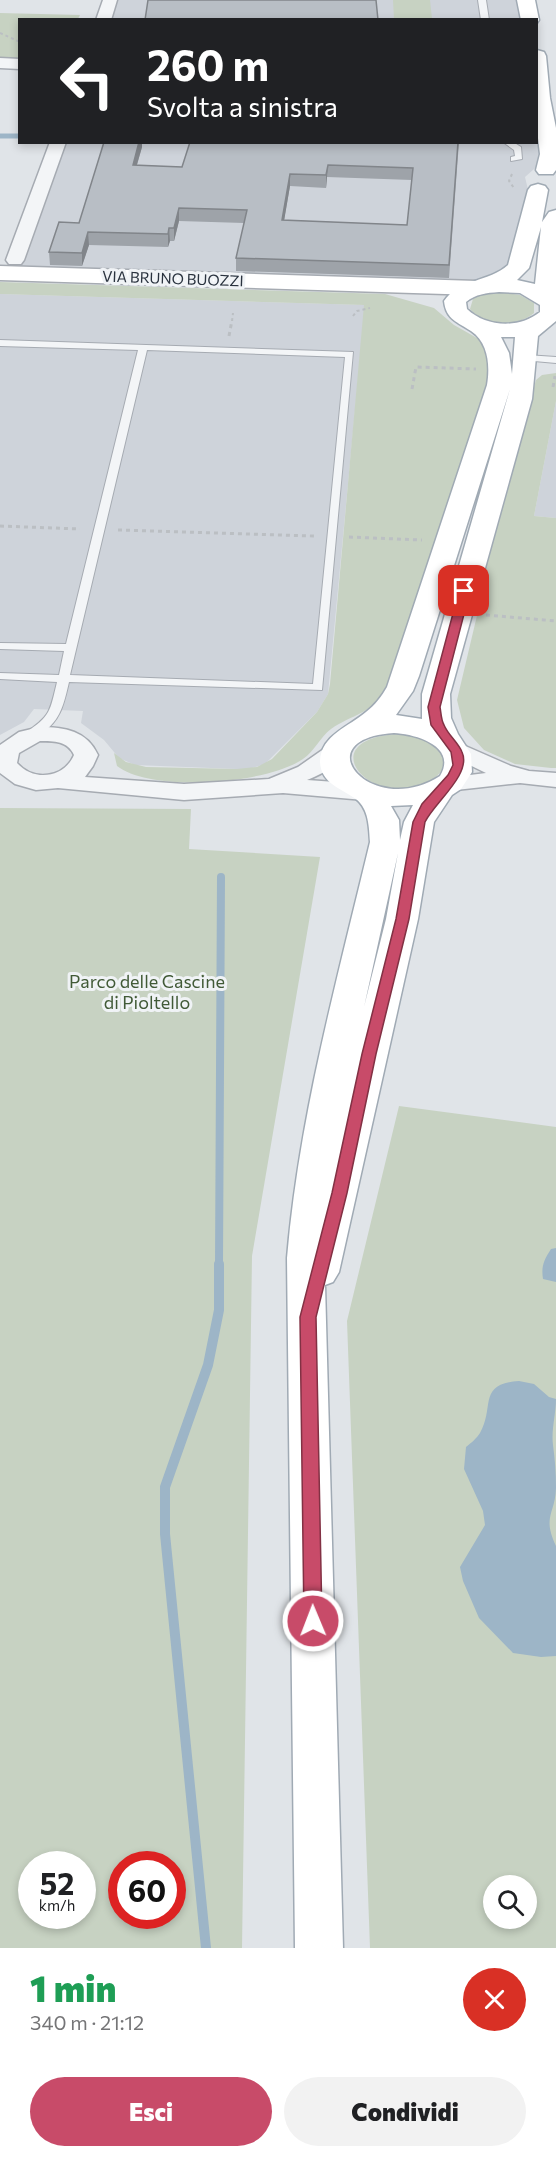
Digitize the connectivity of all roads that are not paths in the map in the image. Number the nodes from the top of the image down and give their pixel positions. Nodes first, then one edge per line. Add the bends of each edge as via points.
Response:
1 (110, 0) edge
2 (482, 0) edge
3 (526, 0) edge
4 (104, 18) edge
5 (485, 18) edge
6 (530, 18) edge
7 (538, 59) edge
8 (0, 63) edge
9 (18, 64) edge
10 (538, 69) edge
11 (556, 99) edge
12 (57, 144) edge
13 (510, 144) edge
14 (514, 159) dead end
15 (551, 169) edge
16 (537, 193) edge
17 (556, 216) edge
18 (8, 267) edge
19 (346, 284) junction
20 (483, 287) junction
21 (545, 297) junction
22 (456, 311) junction
23 (536, 325) junction
24 (479, 326) junction
25 (0, 343) edge
26 (143, 348) junction
27 (526, 358) junction
28 (556, 360) edge
29 (0, 646) edge
30 (71, 648) junction
31 (0, 675) edge
32 (64, 678) junction
33 (56, 710) junction
34 (358, 731) junction
35 (67, 736) junction
36 (451, 744) junction
37 (12, 748) edge
38 (337, 751) junction
39 (86, 755) junction
40 (0, 778) edge
41 (528, 778) junction
42 (556, 780) edge
43 (26, 781) junction
44 (58, 781) junction
45 (445, 785) junction
46 (251, 788) junction
47 (162, 791) junction
48 (366, 793) junction
49 (308, 1317) junction
50 (318, 1948) edge

1 - 4 street
2 - 5 lane
3 - 6 main road
7 - 11 main road
8 - 9 street
10 - 15 main road via 541,104 552,147
12 - 18 street
13 - 14 lane via 518,150 519,157
15 - 16 main road via 532,178
16 - 20 main road via 523,259 512,274
17 - 21 main road
18 - 19 main road, VIA BRUNO BUOZZI
19 - 20 main road, VIA BRUNO BUOZZI
19 - 22 main road, VIA BRUNO BUOZZI via 406,293
20 - 21 main road, VIA BRUNO BUOZZI via 525,288
20 - 22 main road via 458,298 454,304
21 - 23 main road via 552,307 551,314
22 - 24 main road, VIA BRUNO BUOZZI
23 - 24 main road via 502,330
23 - 27 main road via 527,335
24 - 34 main road via 494,341 502,370 500,385 399,689 387,708
25 - 26 lane
26 - 30 lane
26 - 32 lane via 350,354 318,688
27 - 28 lane
27 - 36 main road via 520,399 435,700 436,720
29 - 30 lane
30 - 32 lane
31 - 32 lane
32 - 33 lane
33 - 35 lane
33 - 37 lane via 49,723
34 - 36 main road via 405,724 433,732
34 - 38 main road
35 - 37 street via 54,734
35 - 39 street via 84,748
36 - 41 street via 496,769
36 - 45 main road via 459,765
37 - 43 street via 5,764 16,777
38 - 46 street via 299,776
38 - 48 main road via 335,763 340,775
39 - 44 street via 79,771
39 - 47 street via 97,770 115,781
40 - 43 street
41 - 42 street
41 - 45 street
43 - 44 street
44 - 47 street
45 - 48 main road via 408,798
45 - 49 main road via 419,822 402,919
46 - 47 street
46 - 48 street via 296,786
48 - 49 main road via 384,820 385,843 321,1130 307,1230
49 - 50 main road

